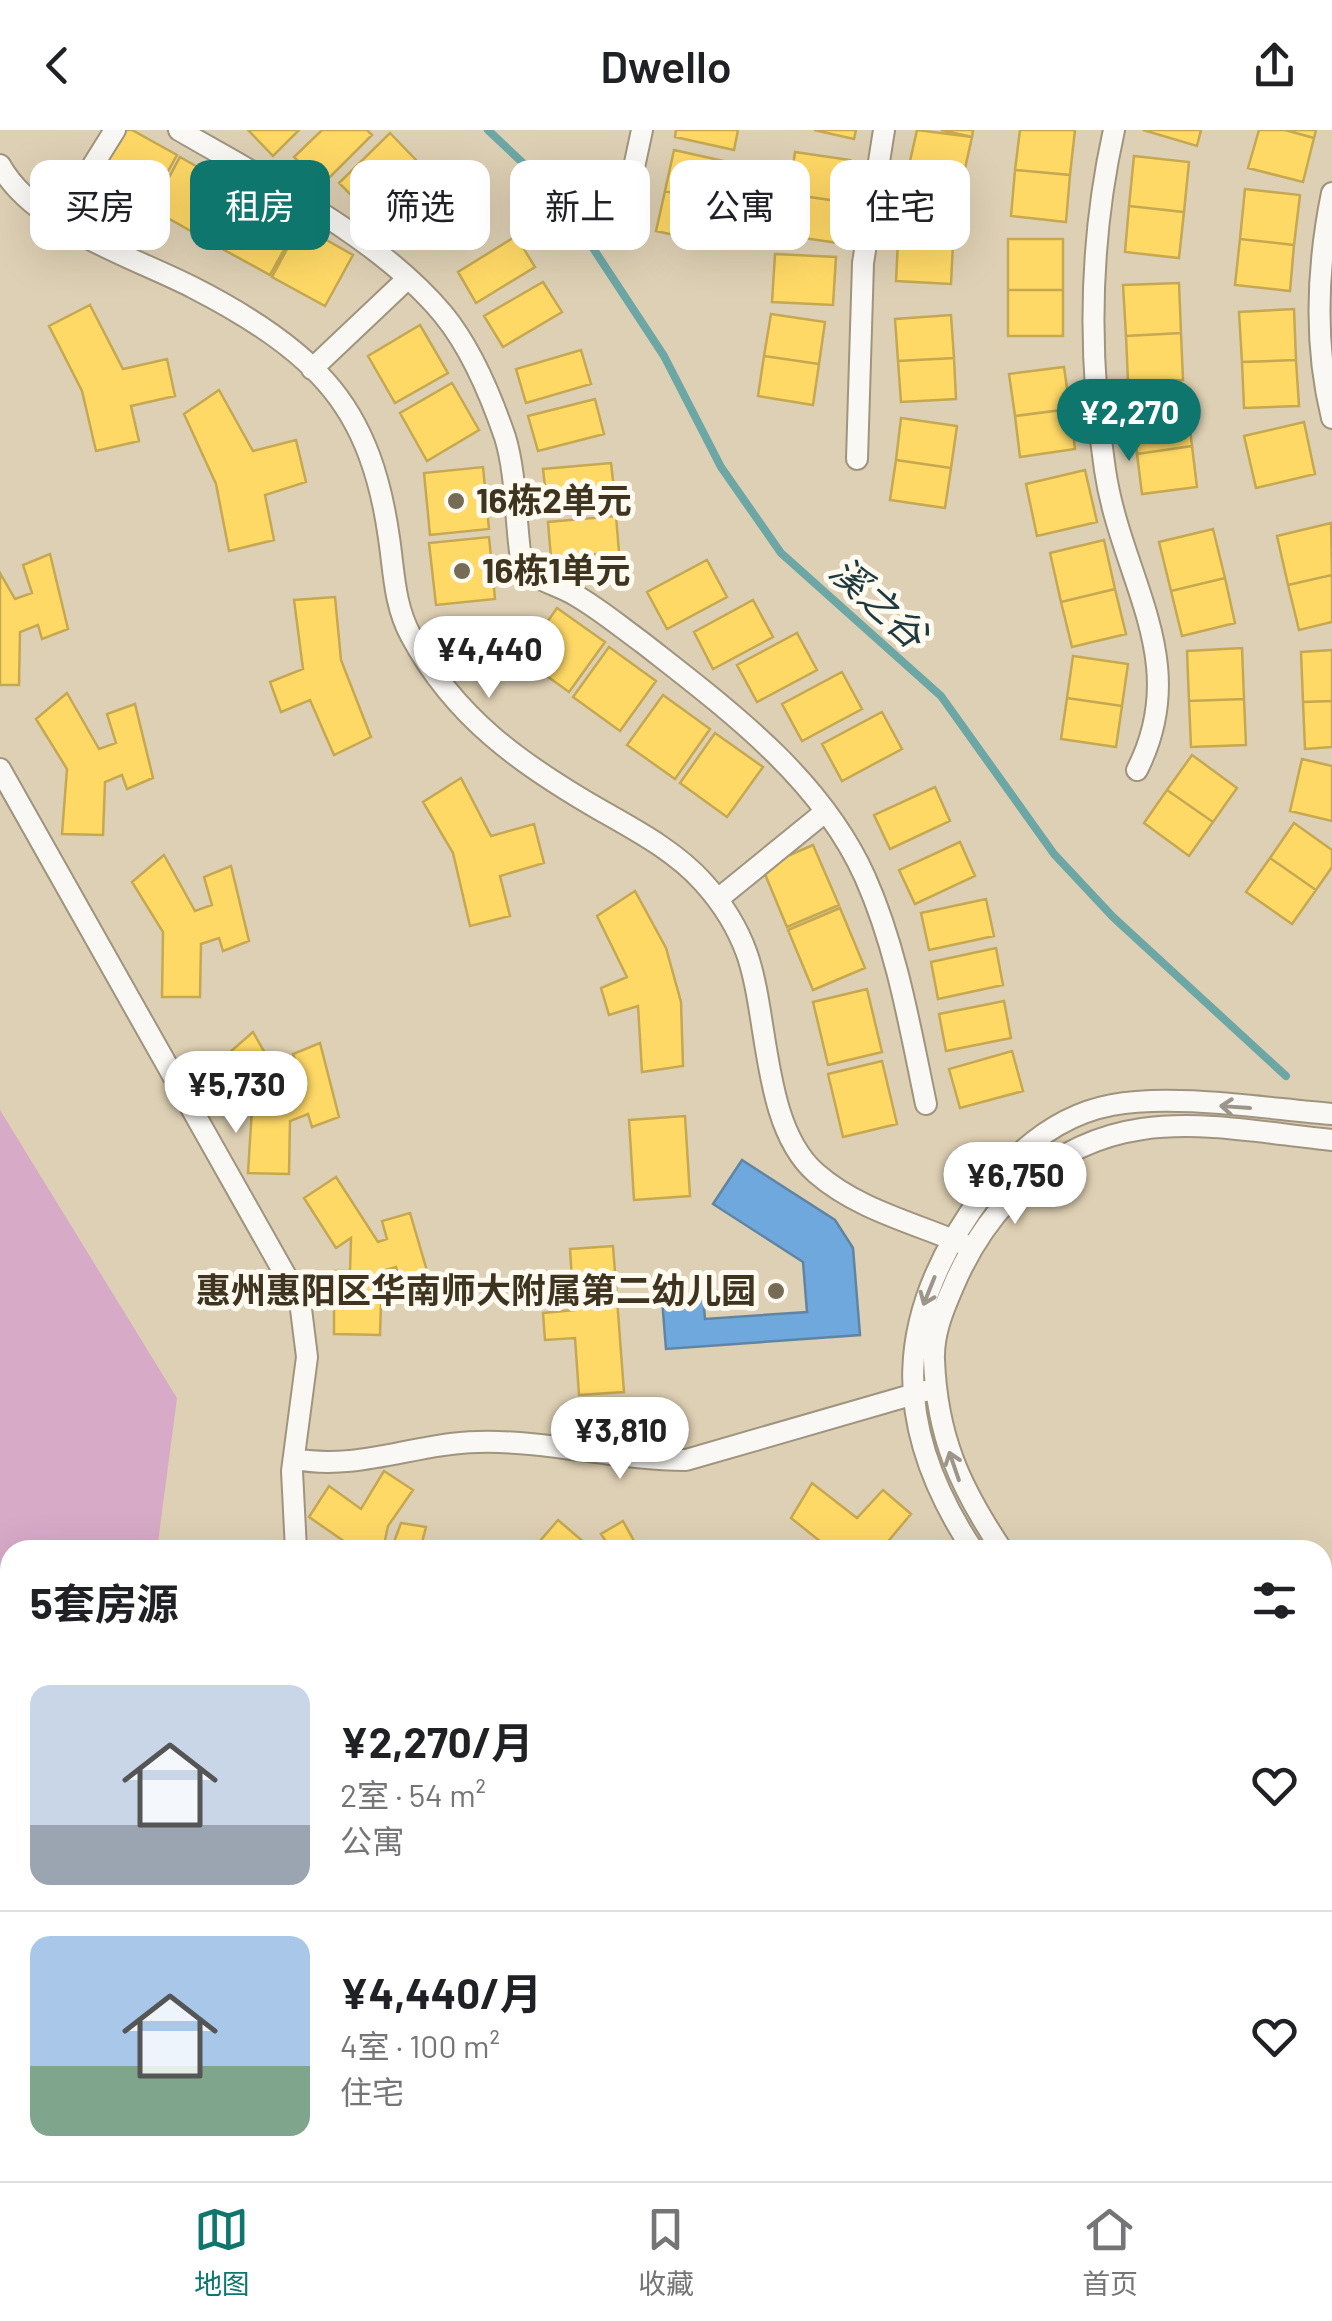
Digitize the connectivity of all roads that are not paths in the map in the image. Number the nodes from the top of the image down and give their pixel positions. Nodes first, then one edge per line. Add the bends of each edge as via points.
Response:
1 (114, 130) edge
2 (179, 130) edge
3 (642, 130) edge
4 (884, 130) edge
5 (1114, 130) edge
6 (96, 160) edge
7 (636, 160) edge
8 (0, 165) edge
9 (1332, 193) edge
10 (30, 197) edge
11 (117, 250) edge
12 (406, 280) junction
13 (312, 368) junction
14 (1332, 418) edge
15 (857, 459) dead end
16 (0, 768) edge
17 (1137, 770) dead end
18 (825, 812) junction
19 (718, 898) junction
20 (926, 1104) dead end
21 (1332, 1114) edge
22 (1332, 1140) edge
23 (961, 1243) junction
24 (937, 1388) junction
25 (914, 1394) junction
26 (295, 1459) junction
27 (295, 1540) edge
28 (967, 1540) edge
29 (995, 1540) edge

1 - 6 street
2 - 12 street via 282,190
3 - 7 street
4 - 15 street via 864,264
5 - 17 street via 1095,236 1093,318 1106,475 1161,685 1156,734
8 - 10 street
9 - 14 street via 1319,306
11 - 13 street via 196,289
12 - 13 street
12 - 18 street via 443,314 476,368 506,440 522,566 574,594 755,732
13 - 19 street via 348,408 375,466 395,594 408,632 444,692 500,747 658,843
16 - 26 street via 300,1302 307,1357
18 - 19 street
18 - 20 street via 864,874 890,942
19 - 23 street via 748,958 788,1132 814,1172 849,1195
21 -> 23 street via 1153,1102 1112,1105 1066,1120 1000,1173
22 - 23 street via 1184,1127 1142,1128 1096,1140 1031,1178
23 - 24 street via 933,1357
23 -> 25 street via 920,1314
24 - 25 street
29 -> 24 street via 963,1492 942,1432
25 - 26 street via 686,1460 480,1442 334,1463
25 - 28 street via 928,1470
26 - 27 street

